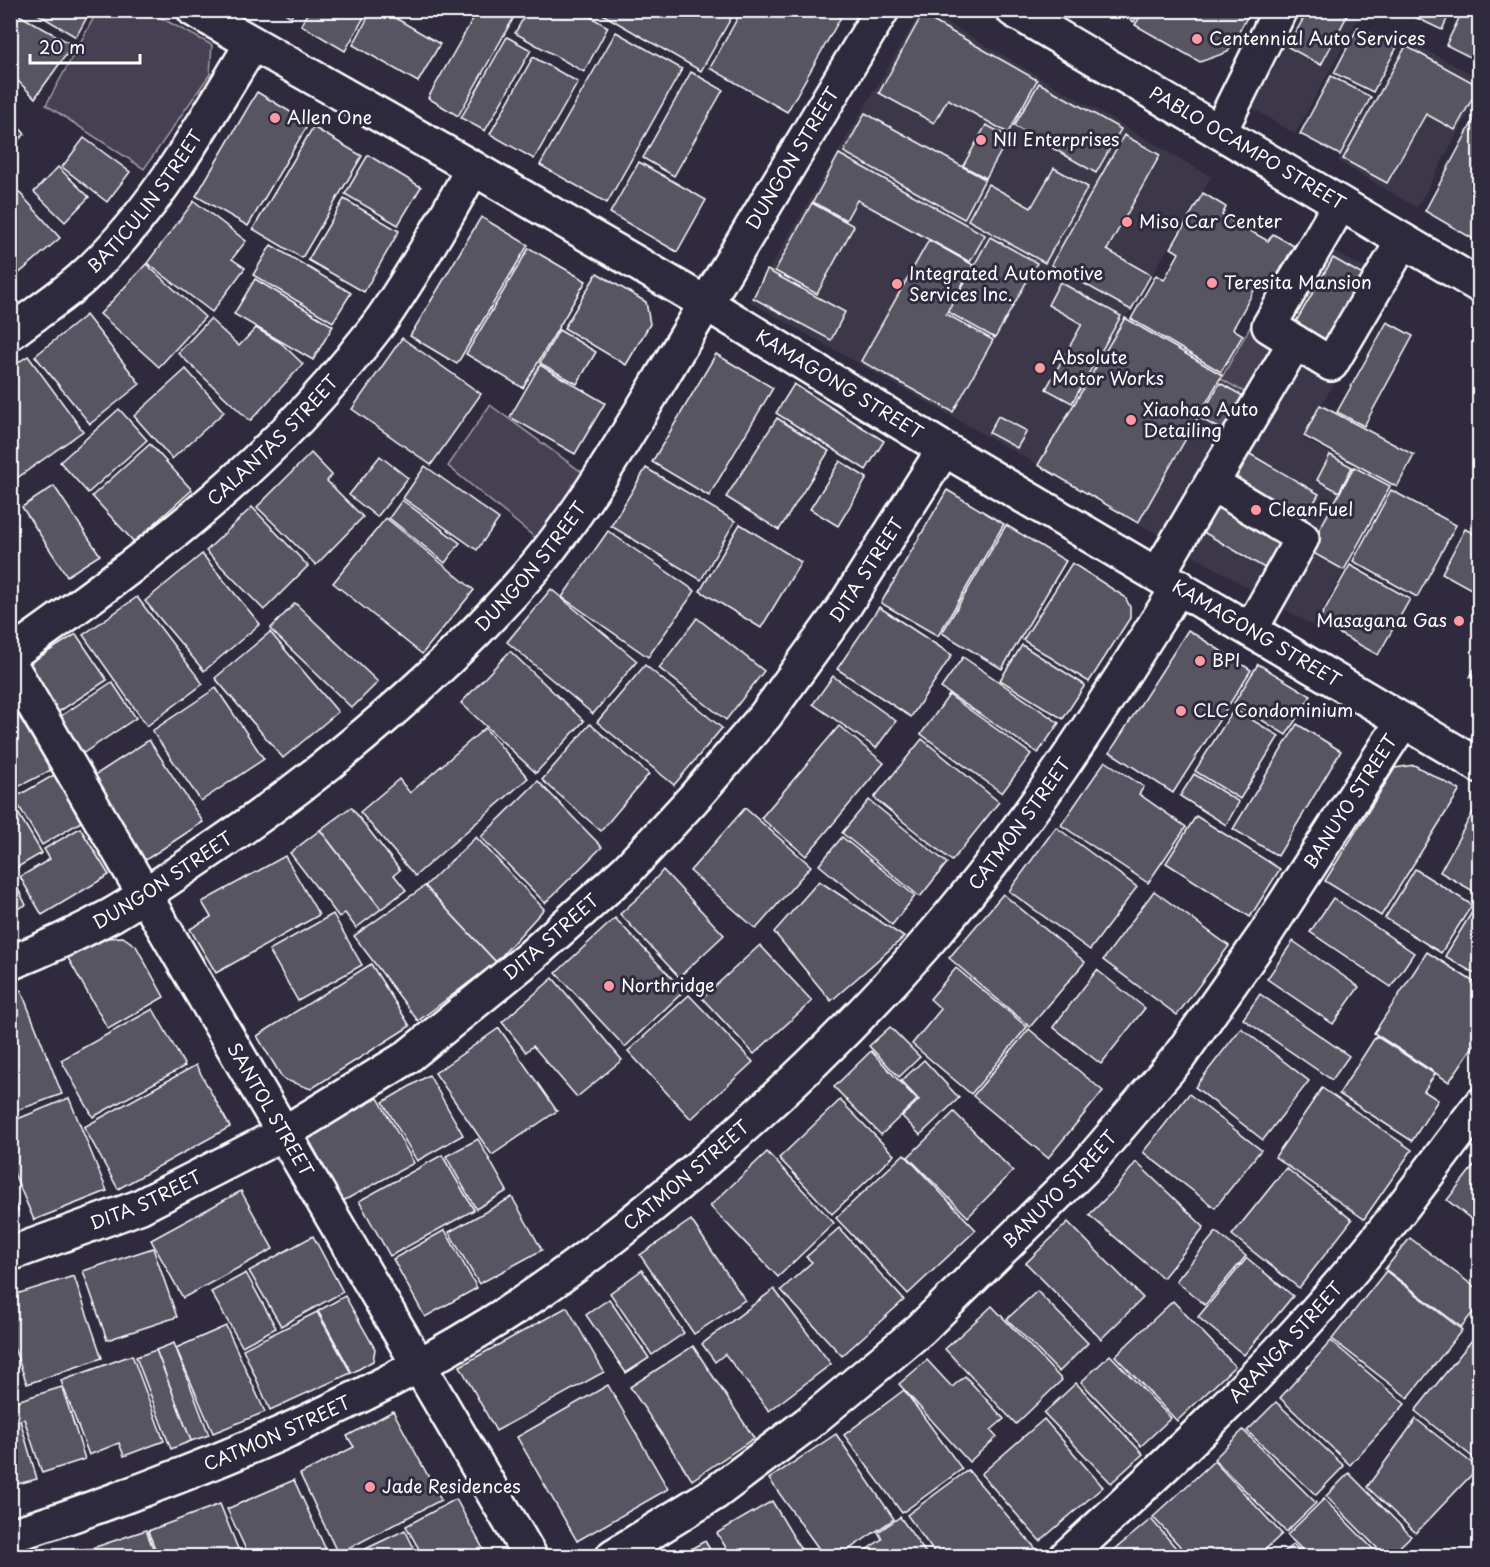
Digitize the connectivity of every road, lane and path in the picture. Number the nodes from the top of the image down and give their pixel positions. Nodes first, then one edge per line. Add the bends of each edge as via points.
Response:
1 (194, 10) edge
2 (882, 10) edge
3 (1013, 10) edge
4 (1280, 10) edge
5 (252, 44) junction
6 (1220, 132) junction
7 (473, 168) junction
8 (1340, 204) junction
9 (1403, 240) junction
10 (1479, 286) edge
11 (707, 304) junction
12 (10, 333) edge
13 (1295, 342) junction
14 (944, 449) junction
15 (1213, 484) junction
16 (1169, 580) junction
17 (1251, 629) junction
18 (10, 656) edge
19 (10, 664) edge
20 (1403, 721) junction
21 (1479, 766) edge
22 (145, 894) junction
23 (10, 963) edge
24 (1479, 1105) edge
25 (284, 1133) junction
26 (10, 1254) edge
27 (418, 1366) junction
28 (10, 1535) edge
29 (530, 1557) edge
30 (613, 1557) edge
31 (1067, 1557) edge

1 - 5 street, KAMAGONG STREET
2 - 11 street, DUNGON STREET
3 - 6 street, PABLO OCAMPO STREET
4 - 6 street
5 - 7 street, KAMAGONG STREET
5 - 12 street, BATICULIN STREET via 164,185 120,239 80,280
6 - 8 street, PABLO OCAMPO STREET
7 - 11 street, KAMAGONG STREET
7 - 18 street, CALANTAS STREET via 386,314 321,396 258,460 155,550
8 - 9 street, PABLO OCAMPO STREET
8 - 13 street via 1269,326
9 - 10 street, PABLO OCAMPO STREET
9 - 13 street via 1331,364
11 - 14 street, KAMAGONG STREET
11 - 22 street, DUNGON STREET via 594,488 535,566 464,644 367,732 280,803
13 - 15 street, CATMON STREET
14 - 16 street, KAMAGONG STREET
14 - 25 street, DITA STREET via 844,607 765,716 627,870 529,958 406,1058
15 - 16 street, CATMON STREET
15 - 17 street via 1302,538
16 - 17 street, KAMAGONG STREET
16 - 27 street, CATMON STREET via 1053,781 925,945 846,1031 742,1130 629,1226 519,1305
17 - 20 street, KAMAGONG STREET
19 - 22 street, SANTOL STREET
20 - 21 street, KAMAGONG STREET
20 - 30 street, BANUYO STREET via 1264,936 1179,1057 1085,1167 921,1329 816,1417 715,1493
22 - 23 street, DUNGON STREET via 54,945
22 - 25 street, SANTOL STREET
24 - 31 street, ARANGA STREET via 1352,1270 1271,1359
25 - 26 street, DITA STREET via 139,1207
25 - 27 street, SANTOL STREET
27 - 28 street, CATMON STREET via 312,1420 200,1468 45,1526
27 - 29 street, SANTOL STREET

